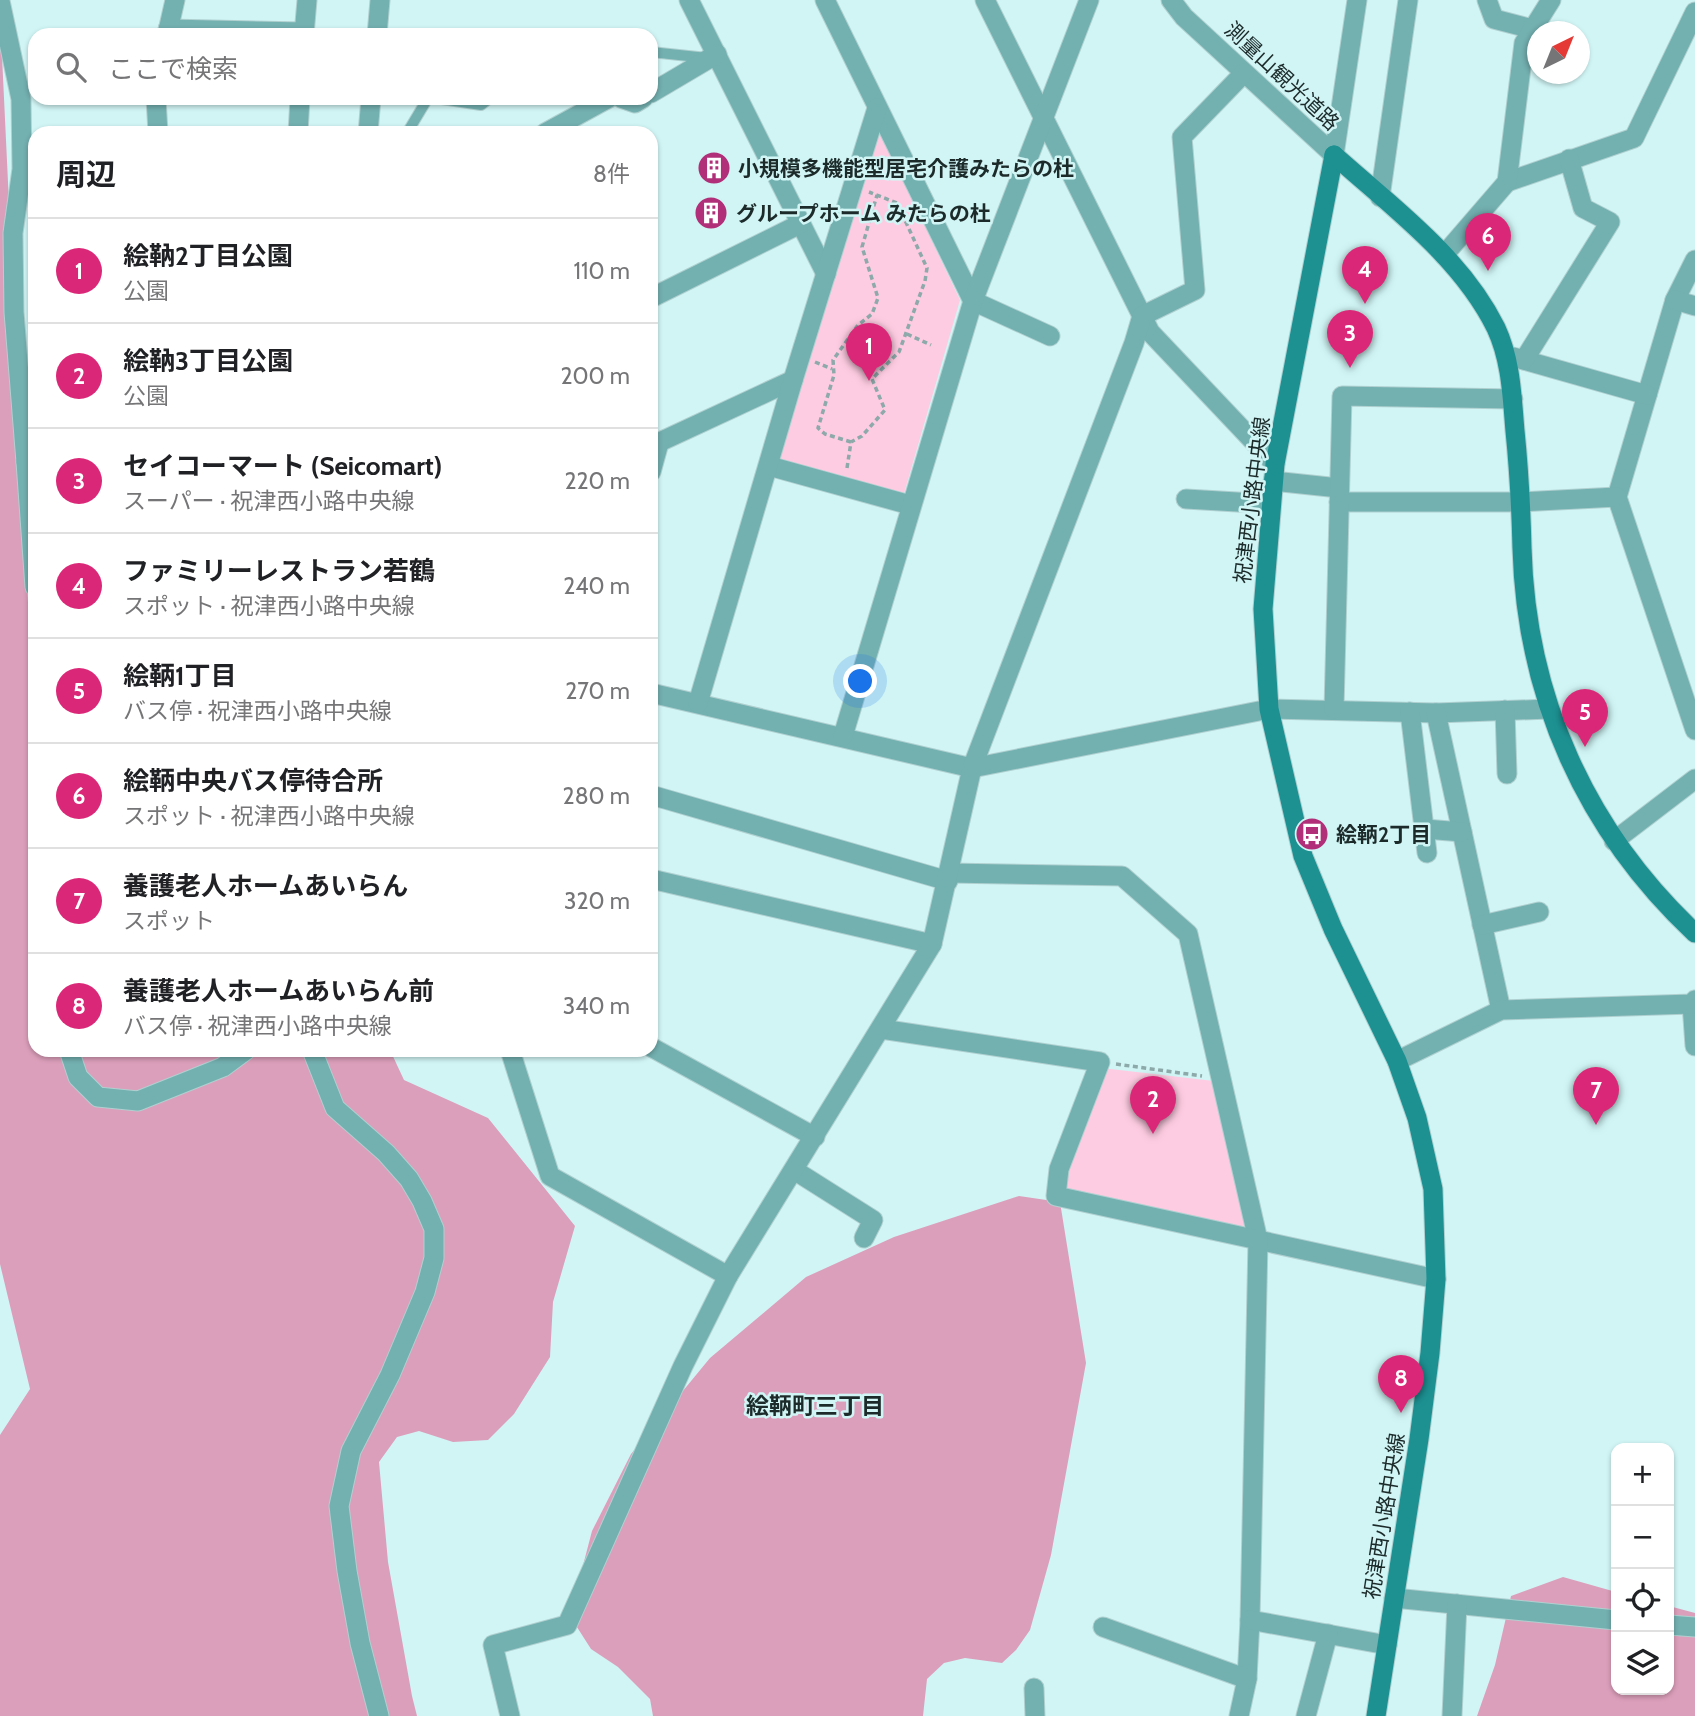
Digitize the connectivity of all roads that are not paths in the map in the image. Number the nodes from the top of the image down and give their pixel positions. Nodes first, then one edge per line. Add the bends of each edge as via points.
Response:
1 (174, 0) edge
2 (307, 0) edge
3 (380, 0) edge
4 (689, 0) edge
5 (825, 0) edge
6 (985, 0) edge
7 (1089, 0) edge
8 (1171, 0) edge
9 (1357, 0) edge
10 (1408, 0) edge
11 (1487, 0) edge
12 (1550, 0) edge
13 (0, 1) edge
14 (1695, 12) edge
15 (1537, 21) edge
16 (168, 28) edge
17 (304, 28) edge
18 (378, 28) edge
19 (1527, 28) edge
20 (1527, 38) edge
21 (1688, 43) edge
22 (658, 52) edge
23 (713, 57) junction
24 (1244, 74) junction
25 (658, 89) edge
26 (28, 92) edge
27 (29, 105) edge
28 (156, 105) edge
29 (300, 105) edge
30 (370, 105) edge
31 (424, 105) edge
32 (596, 105) edge
33 (877, 108) junction
34 (1044, 119) junction
35 (158, 126) edge
36 (298, 126) edge
37 (369, 126) edge
38 (411, 126) edge
39 (558, 126) edge
40 (1334, 155) junction
41 (1569, 159) junction
42 (1507, 182) junction
43 (1380, 197) junction
44 (800, 224) junction
45 (1444, 255) junction
46 (1695, 260) edge
47 (826, 274) junction
48 (658, 295) edge
49 (1675, 300) junction
50 (973, 301) junction
51 (1695, 306) edge
52 (1142, 316) junction
53 (1050, 336) dead end
54 (1515, 357) junction
55 (793, 380) junction
56 (1647, 395) junction
57 (1513, 399) junction
58 (28, 435) edge
59 (658, 443) edge
60 (769, 467) junction
61 (1274, 473) junction
62 (1339, 495) junction
63 (1617, 497) junction
64 (1185, 499) dead end
65 (1521, 502) junction
66 (910, 505) junction
67 (1271, 505) junction
68 (658, 694) edge
69 (698, 703) junction
70 (1269, 709) junction
71 (1334, 709) junction
72 (1549, 709) junction
73 (1504, 710) junction
74 (1410, 712) junction
75 (1436, 713) junction
76 (1695, 730) edge
77 (843, 736) junction
78 (972, 768) junction
79 (1507, 774) dead end
80 (1695, 779) edge
81 (658, 797) edge
82 (1425, 829) junction
83 (1462, 832) junction
84 (1614, 841) junction
85 (1427, 853) dead end
86 (948, 877) junction
87 (658, 881) edge
88 (1539, 912) dead end
89 (1482, 925) junction
90 (1695, 933) edge
91 (932, 944) junction
92 (1694, 1002) edge
93 (1501, 1010) junction
94 (881, 1029) junction
95 (1695, 1046) edge
96 (658, 1051) edge
97 (71, 1057) edge
98 (237, 1057) edge
99 (315, 1057) edge
100 (512, 1057) edge
101 (1397, 1061) junction
102 (815, 1137) junction
103 (794, 1170) junction
104 (864, 1238) dead end
105 (1258, 1240) junction
106 (729, 1276) junction
107 (1436, 1279) junction
108 (1394, 1598) junction
109 (1457, 1604) junction
110 (1611, 1619) edge
111 (1250, 1620) junction
112 (1674, 1625) edge
113 (1103, 1627) dead end
114 (1695, 1627) edge
115 (1328, 1634) junction
116 (1387, 1645) junction
117 (1247, 1679) junction
118 (1034, 1688) dead end
119 (379, 1716) edge
120 (510, 1716) edge
121 (1035, 1716) edge
122 (1239, 1716) edge
123 (1306, 1716) edge
124 (1376, 1716) edge
125 (1452, 1716) edge

1 - 16 street
2 - 17 street
3 - 18 street
4 - 23 street
5 - 33 street
6 - 34 street
7 - 34 street
8 - 24 street, 測量山観光道路
9 - 40 street
10 - 43 street
11 - 19 street via 1494,19
12 - 15 street
13 - 26 street
14 - 21 street
20 - 42 street
21 - 41 street via 1633,138
22 - 23 lane
23 - 25 street
23 - 44 street
24 - 40 street, 測量山観光道路
24 - 52 street via 1182,137 1195,290
27 - 58 street via 13,233 14,312
28 - 35 street
29 - 36 street
30 - 37 street
31 - 38 lane
32 - 39 street
33 - 47 street
33 - 50 street
34 - 50 street
34 - 52 street
40 - 43 main road
40 - 61 main road, 祝津西小路中央線
41 - 42 street
41 - 54 street via 1583,208 1610,222
42 - 45 street
43 - 45 main road
44 - 47 street
44 - 48 street
45 - 54 main road via 1474,290
46 - 49 street
47 - 55 street
49 - 51 street
49 - 56 street
50 - 53 street
50 - 66 street
52 - 61 street via 1150,332
52 - 78 street
54 - 56 street
54 - 57 main road
55 - 59 street
55 - 60 street
56 - 63 street
57 - 62 street via 1342,396
57 - 65 main road
60 - 66 street
60 - 69 street
61 - 62 street
61 - 67 main road, 祝津西小路中央線
62 - 65 street
62 - 71 street
63 - 65 street
63 - 76 street
64 - 67 street
65 - 72 main road via 1529,628
66 - 77 street
67 - 70 main road, 祝津西小路中央線 via 1263,609
68 - 69 street
69 - 77 street
70 - 71 street
70 - 78 street
70 - 101 main road, 祝津西小路中央線 via 1303,856
71 - 74 street
72 - 73 street
72 - 84 main road via 1573,768
73 - 75 street
73 - 79 street
74 - 75 street
74 - 82 street
75 - 83 street
77 - 78 street
78 - 86 street
80 - 84 street
81 - 86 street
82 - 83 street
82 - 85 street
83 - 89 street
84 - 90 main road
86 - 91 street
86 - 105 street via 1122,876 1188,934
87 - 91 street
88 - 89 street
89 - 93 street
91 - 94 street
92 - 93 street
92 - 95 street
93 - 101 street
94 - 102 street
94 - 105 street via 1100,1062 1059,1169 1056,1196
96 - 102 street
97 - 98 street via 78,1077 98,1097 138,1101 223,1067
99 - 119 street via 335,1108 409,1179 434,1229 435,1258 425,1292 351,1451 339,1506 360,1643
100 - 106 street via 550,1176
101 - 107 main road, 祝津西小路中央線 via 1417,1118 1433,1189
102 - 103 street
103 - 104 street via 873,1220
103 - 106 street
105 - 107 street
105 - 111 street
106 - 120 street via 683,1366 567,1625 493,1645
107 - 108 main road, 祝津西小路中央線 via 1419,1439
108 - 109 street
108 - 116 main road, 祝津西小路中央線
109 - 110 street
109 - 125 street
111 - 115 street
111 - 117 street
112 - 114 street
113 - 117 street
115 - 116 street
115 - 123 street
116 - 124 main road, 祝津西小路中央線
117 - 122 street
118 - 121 street

